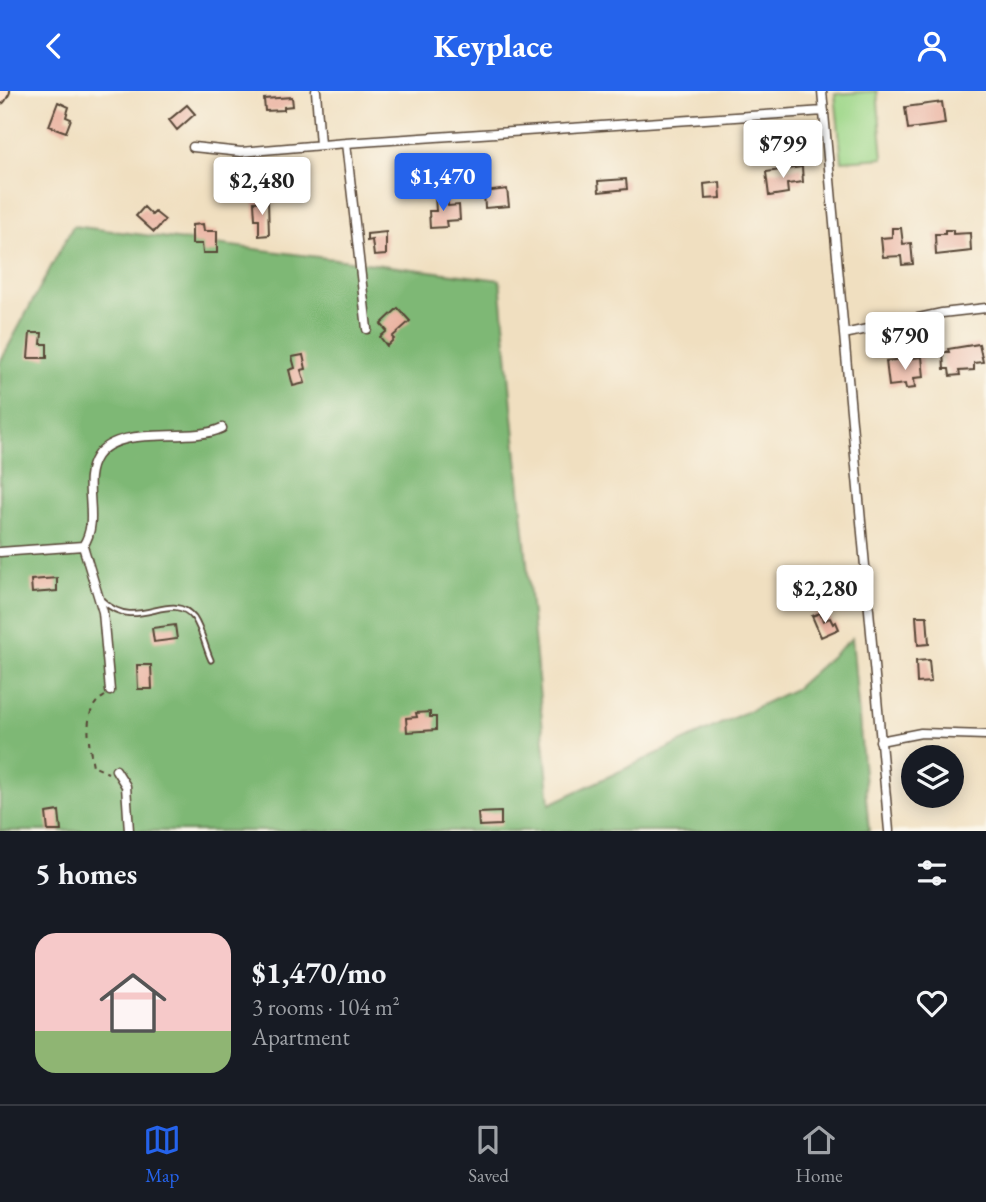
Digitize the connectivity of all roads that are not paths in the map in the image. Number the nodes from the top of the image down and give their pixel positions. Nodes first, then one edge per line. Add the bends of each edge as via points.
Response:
1 (4, 91) edge
2 (316, 91) edge
3 (822, 91) edge
4 (0, 98) edge
5 (824, 111) junction
6 (345, 143) junction
7 (320, 145) junction
8 (193, 147) dead end
9 (986, 308) edge
10 (368, 329) dead end
11 (844, 334) junction
12 (222, 428) dead end
13 (83, 545) junction
14 (0, 552) edge
15 (98, 596) junction
16 (211, 660) dead end
17 (110, 691) road end
18 (986, 734) edge
19 (880, 741) junction
20 (118, 773) road end
21 (129, 831) edge
22 (888, 831) edge

1 - 4 main road
2 - 7 street
3 - 5 street
5 - 6 street
5 - 11 street
6 - 7 street
6 - 10 street
7 - 8 street via 237,153
9 - 11 street
11 - 19 street
12 - 13 street via 210,434 144,436 101,450 89,475 92,514
13 - 14 street
13 - 15 street
15 - 16 lane via 128,615 168,607 187,611
15 - 17 street via 105,623
18 - 19 street via 921,733
19 - 22 street
20 - 21 street via 125,786

